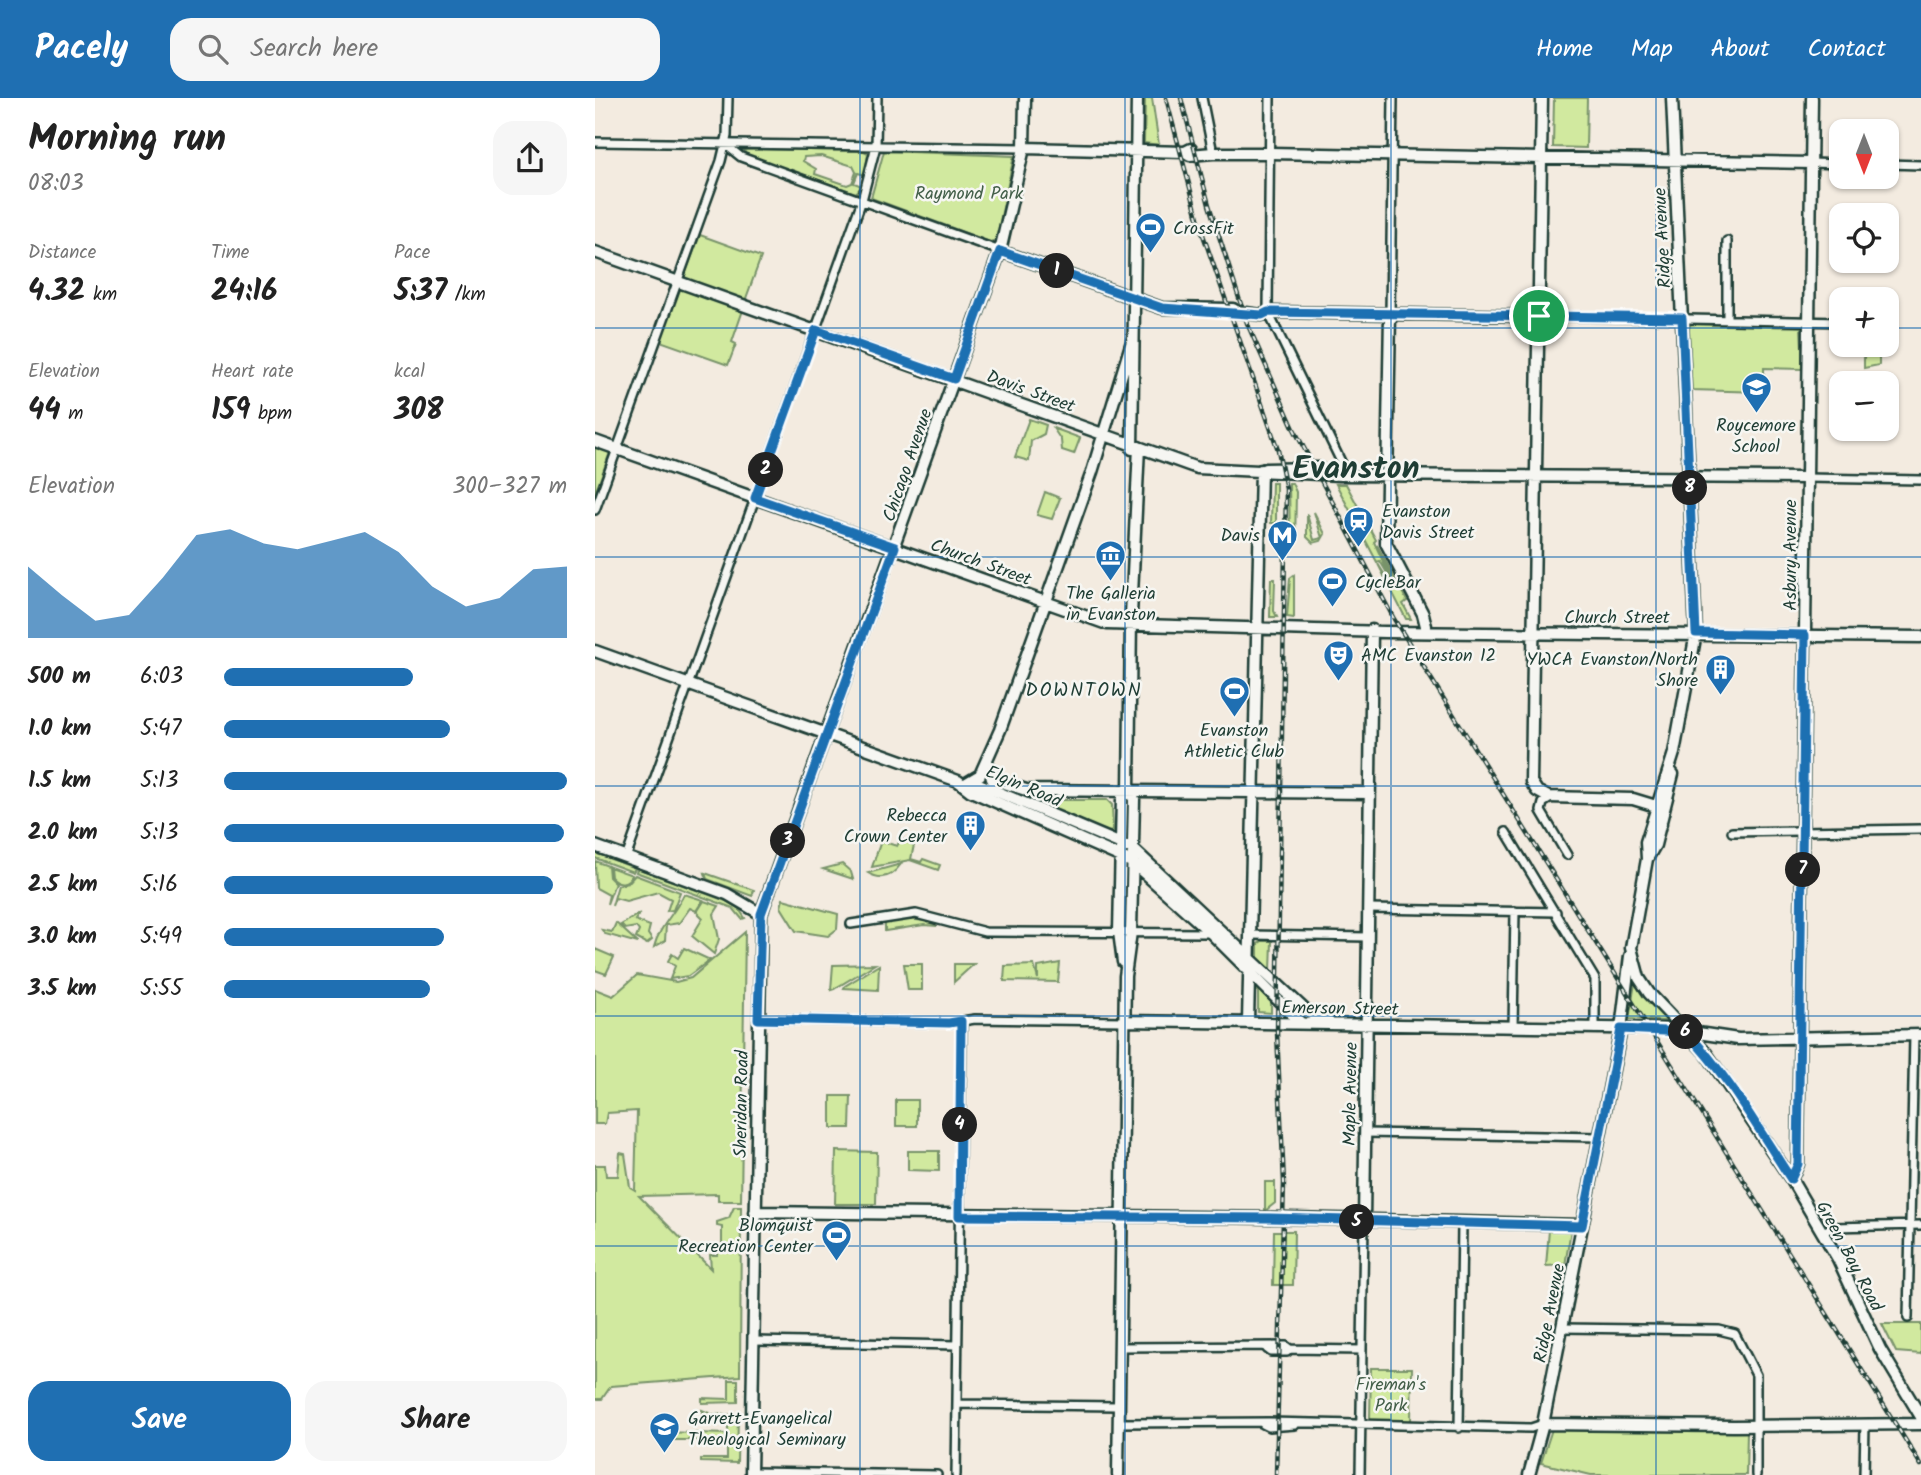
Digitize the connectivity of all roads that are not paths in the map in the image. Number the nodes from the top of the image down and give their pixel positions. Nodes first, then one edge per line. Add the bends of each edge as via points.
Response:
1 (728, 98) edge
2 (877, 98) edge
3 (1025, 98) edge
4 (1137, 98) edge
5 (1202, 98) edge
6 (1270, 98) edge
7 (1393, 98) edge
8 (1542, 98) edge
9 (1672, 98) edge
10 (1812, 98) edge
11 (595, 142) edge
12 (726, 145) junction
13 (876, 146) junction
14 (1024, 148) junction
15 (1136, 151) junction
16 (1213, 153) junction
17 (1270, 153) junction
18 (1392, 156) junction
19 (1542, 159) junction
20 (1675, 160) junction
21 (1811, 163) junction
22 (1829, 163) edge
23 (1899, 164) edge
24 (1921, 165) edge
25 (862, 200) junction
26 (1727, 241) dead end
27 (1000, 251) junction
28 (595, 252) edge
29 (678, 281) junction
30 (1135, 298) junction
31 (1268, 312) junction
32 (1390, 314) junction
33 (1539, 316) junction
34 (1682, 318) junction
35 (1727, 319) junction
36 (1809, 321) junction
37 (1829, 322) edge
38 (816, 330) junction
39 (1133, 338) junction
40 (954, 379) junction
41 (1104, 434) junction
42 (595, 441) edge
43 (1135, 446) junction
44 (617, 449) junction
45 (1261, 470) junction
46 (1346, 472) junction
47 (1387, 473) junction
48 (1536, 476) junction
49 (1690, 477) junction
50 (1805, 478) junction
51 (1921, 480) edge
52 (755, 498) junction
53 (595, 510) edge
54 (895, 547) junction
55 (1046, 603) junction
56 (1131, 626) junction
57 (1426, 626) junction
58 (1257, 628) junction
59 (1372, 630) junction
60 (1439, 631) junction
61 (1534, 632) junction
62 (1696, 633) junction
63 (1805, 635) junction
64 (1921, 637) edge
65 (595, 651) edge
66 (688, 684) junction
67 (829, 734) junction
68 (1674, 752) junction
69 (987, 761) junction
70 (1129, 771) junction
71 (969, 783) junction
72 (1115, 791) junction
73 (1129, 791) junction
74 (1253, 792) junction
75 (1370, 793) junction
76 (1552, 797) junction
77 (1656, 806) junction
78 (1661, 824) junction
79 (1921, 829) edge
80 (1506, 832) dead end
81 (1732, 832) dead end
82 (1804, 832) junction
83 (1121, 844) junction
84 (595, 846) edge
85 (1133, 849) junction
86 (1567, 855) dead end
87 (1121, 857) junction
88 (626, 858) junction
89 (1647, 859) junction
90 (1133, 863) junction
91 (1368, 909) junction
92 (1515, 911) junction
93 (1556, 912) junction
94 (761, 914) junction
95 (851, 924) dead end
96 (1119, 932) junction
97 (1131, 932) junction
98 (1211, 933) junction
99 (1250, 935) junction
100 (1368, 937) junction
101 (1631, 948) junction
102 (1250, 959) junction
103 (1249, 971) junction
104 (1125, 976) junction
105 (758, 1019) junction
106 (961, 1021) junction
107 (1124, 1021) junction
108 (1248, 1023) junction
109 (1301, 1023) junction
110 (1333, 1024) junction
111 (1367, 1024) junction
112 (1513, 1027) junction
113 (1595, 1029) junction
114 (1621, 1029) junction
115 (1686, 1032) junction
116 (1917, 1035) edge
117 (1800, 1039) junction
118 (1365, 1133) junction
119 (1599, 1137) junction
120 (1791, 1179) junction
121 (755, 1212) junction
122 (959, 1216) junction
123 (1120, 1218) junction
124 (1364, 1222) junction
125 (1462, 1224) junction
126 (1921, 1225) edge
127 (1582, 1226) junction
128 (1911, 1226) junction
129 (1823, 1233) junction
130 (1908, 1318) dead end
131 (1562, 1328) junction
132 (753, 1340) junction
133 (957, 1345) junction
134 (1119, 1347) junction
135 (1362, 1350) junction
136 (957, 1404) junction
137 (1118, 1406) junction
138 (1921, 1421) edge
139 (1118, 1423) junction
140 (1543, 1424) junction
141 (1865, 1424) junction
142 (1360, 1426) junction
143 (1756, 1426) junction
144 (1459, 1427) junction
145 (751, 1474) edge
146 (937, 1475) edge
147 (956, 1475) edge
148 (1118, 1475) edge
149 (1360, 1475) edge
150 (1529, 1475) edge
151 (1756, 1475) edge
152 (1864, 1475) edge

1 - 12 street
2 - 13 street
3 - 14 street, Chicago Avenue
4 - 15 street
5 - 16 street
6 - 17 street
7 - 18 street
8 - 19 street
9 - 20 street, Ridge Avenue
10 - 21 street, Asbury Avenue
11 - 12 street
12 - 13 street
12 - 25 street via 741,157
12 - 29 street
13 - 14 street
13 - 25 street
14 - 15 street
14 - 27 street, Chicago Avenue
15 - 16 street
15 - 30 street
16 - 17 street
17 - 18 street
17 - 31 street
18 - 19 street
18 - 32 street
19 - 20 street
19 - 33 street
20 - 21 street
20 - 34 street, Ridge Avenue
21 - 22 street
21 - 36 street, Asbury Avenue
23 - 24 street
25 - 27 street
25 - 38 street
26 - 35 street
27 - 30 street
27 - 40 street, Chicago Avenue
28 - 29 street, Davis Street
29 - 38 street, Davis Street
29 - 44 street
30 - 31 street via 1174,311 1235,308
30 - 39 street
31 - 32 street
31 - 46 street
32 - 33 street
32 - 47 street
33 - 34 street
33 - 48 street
34 - 35 street
34 - 49 street, Ridge Avenue
35 - 36 street
36 - 37 street
36 - 50 street, Asbury Avenue
38 - 40 street, Davis Street
38 - 52 street
39 - 41 street
39 - 43 street
40 - 41 street, Davis Street
40 - 54 street, Chicago Avenue
41 - 43 street, Davis Street
41 - 55 street
42 - 44 street, Church Street
43 - 45 street, Davis Street via 1197,468
43 - 56 street
44 - 52 street, Church Street
44 - 53 street
45 - 46 street, Davis Street
45 - 58 street
46 - 47 street, Davis Street
47 - 48 street, Davis Street
47 - 57 street via 1386,543
48 - 49 street, Davis Street
48 - 61 street
49 - 50 street, Davis Street
49 - 62 street, Ridge Avenue
50 - 51 street, Davis Street
50 - 63 street, Asbury Avenue
52 - 54 street, Church Street
52 - 66 street
54 - 55 street, Church Street
54 - 67 street, Chicago Avenue
55 - 56 street, Church Street via 1107,624
55 - 69 street
56 - 58 street, Church Street
56 - 70 street
57 - 59 street, Church Street
57 - 60 street, Church Street
58 - 59 street, Church Street
58 - 74 street
59 - 60 street, Church Street
59 - 75 street, Maple Avenue
60 - 61 street, Church Street
61 - 62 street, Church Street
61 - 76 street via 1531,782 1537,791
62 - 63 street, Church Street
62 - 68 street, Ridge Avenue
63 - 64 street, Church Street
63 - 82 street, Asbury Avenue
65 - 66 street
66 - 67 street
66 - 88 street
67 - 71 street
67 - 94 street, Chicago Avenue
68 - 77 street, Ridge Avenue
68 - 78 street, Ridge Avenue
69 - 71 street
69 - 72 street via 992,779 1017,789
70 - 72 street
70 - 73 street
71 - 83 street, Elgin Road
71 - 87 street, Elgin Road via 971,791
72 - 73 street
73 - 74 street
73 - 83 street via 1122,797
73 - 85 street via 1135,799
74 - 75 street
74 - 99 street
75 - 91 street, Maple Avenue
76 - 77 street via 1633,799
76 - 86 street via 1541,811
77 - 78 street
77 - 89 street, Ridge Avenue via 1646,842
78 - 89 street, Ridge Avenue
79 - 82 street
80 - 93 street
81 - 82 street
82 - 117 street, Asbury Avenue
83 - 85 street, Elgin Road
83 - 87 street
84 - 88 street
85 - 90 street
85 - 102 street, Elgin Road
87 - 90 street, Elgin Road
87 - 96 street
88 - 94 street via 727,894
89 - 101 street, Green Bay Road
90 - 97 street
90 - 98 street, Elgin Road
91 - 92 street
91 - 100 street, Maple Avenue
92 - 93 street
92 - 112 street
93 - 113 street via 1595,979
94 - 105 street, Sheridan Road
95 - 96 street via 916,914 985,932
96 - 97 street
96 - 104 street
97 - 98 street
97 - 104 street
98 - 103 street, Elgin Road
99 - 100 street
99 - 102 street
100 - 111 street, Maple Avenue
101 - 114 street, Ridge Avenue
101 - 115 street, Green Bay Road via 1639,978
102 - 103 street
102 - 110 street, Elgin Road via 1307,1012
103 - 108 street
103 - 109 street, Elgin Road
104 - 107 street
105 - 106 street, Emerson Street
105 - 121 street, Sheridan Road
106 - 107 street, Emerson Street
106 - 122 street
107 - 108 street, Emerson Street
107 - 123 street
108 - 109 street, Emerson Street
109 - 110 street, Emerson Street
110 - 111 street, Emerson Street
111 - 112 street, Emerson Street
111 - 118 street, Maple Avenue
112 - 113 street, Emerson Street
113 - 114 street, Emerson Street
114 - 115 street, Emerson Street
114 - 119 street, Ridge Avenue
115 - 117 street, Emerson Street via 1718,1038
115 - 120 street, Green Bay Road via 1706,1053
116 - 117 street, Emerson Street
116 - 128 street
117 - 120 street, Asbury Avenue via 1798,1164
118 - 119 street
118 - 124 street, Maple Avenue
119 - 127 street, Ridge Avenue
120 - 129 street, Green Bay Road
121 - 122 street
121 - 132 street, Sheridan Road
122 - 123 street
122 - 133 street
123 - 124 street
123 - 134 street
124 - 125 street
124 - 135 street, Maple Avenue
125 - 127 street
125 - 144 street
126 - 128 street
127 - 131 street, Ridge Avenue
128 - 129 street via 1833,1227
128 - 130 street
129 - 138 street, Green Bay Road
131 - 140 street, Ridge Avenue
131 - 143 street via 1735,1334 1756,1375
132 - 133 street
132 - 145 street, Sheridan Road
133 - 136 street
134 - 135 street
134 - 137 street
135 - 142 street, Maple Avenue
136 - 137 street
136 - 147 street
137 - 139 street
138 - 141 street
139 - 142 street
139 - 148 street
140 - 143 street
140 - 144 street via 1531,1428
140 - 150 street, Ridge Avenue
141 - 143 street
141 - 152 street
142 - 144 street
142 - 149 street, Maple Avenue
143 - 151 street
145 - 146 street

